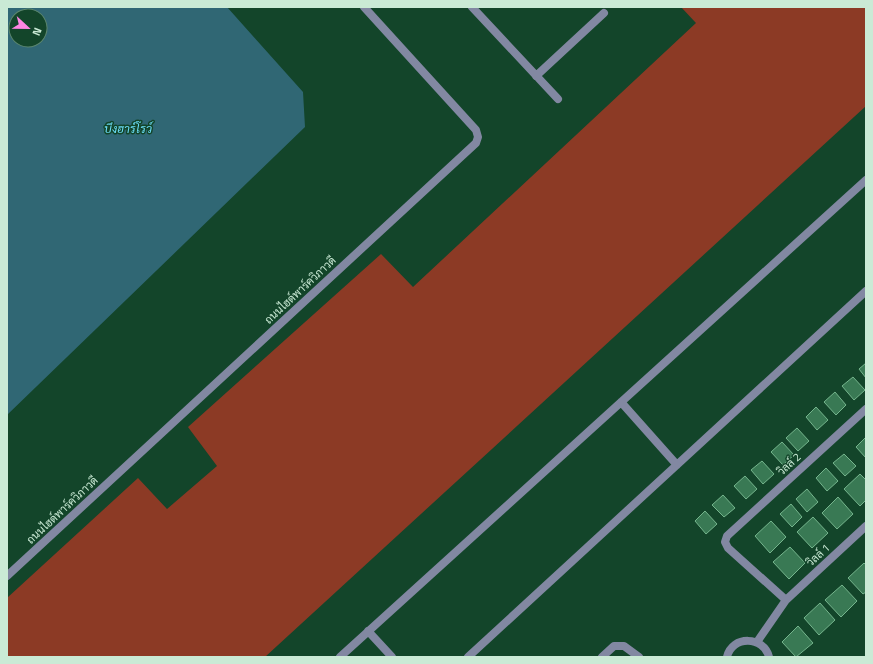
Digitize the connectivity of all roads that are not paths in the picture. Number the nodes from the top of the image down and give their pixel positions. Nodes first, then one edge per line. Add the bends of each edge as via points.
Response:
1 (364, 7) edge
2 (472, 7) edge
3 (604, 13) dead end
4 (536, 76) junction
5 (558, 99) dead end
6 (866, 180) edge
7 (866, 290) edge
8 (621, 402) junction
9 (866, 409) edge
10 (677, 465) junction
11 (866, 526) edge
12 (7, 576) edge
13 (786, 600) junction
14 (368, 632) junction
15 (758, 642) junction
16 (340, 657) edge
17 (392, 657) edge
18 (468, 657) edge
19 (602, 657) edge
20 (639, 657) edge
21 (727, 657) edge
22 (769, 657) edge

1 - 12 street, ถนนไฮด์พาร์ควิภาวดี via 476,130 476,143
2 - 4 street
3 - 4 street
4 - 5 street
6 - 8 street
7 - 10 street
8 - 10 street
8 - 14 street
9 - 13 street, วิลล์ 2 via 727,536 725,542 728,548
10 - 18 street
11 - 13 street, วิลล์ 1
13 - 15 street, วิลล์ 1
14 - 16 street
14 - 17 street
15 - 21 street via 740,642 733,646
15 - 22 street
19 - 20 street via 614,646 624,646

